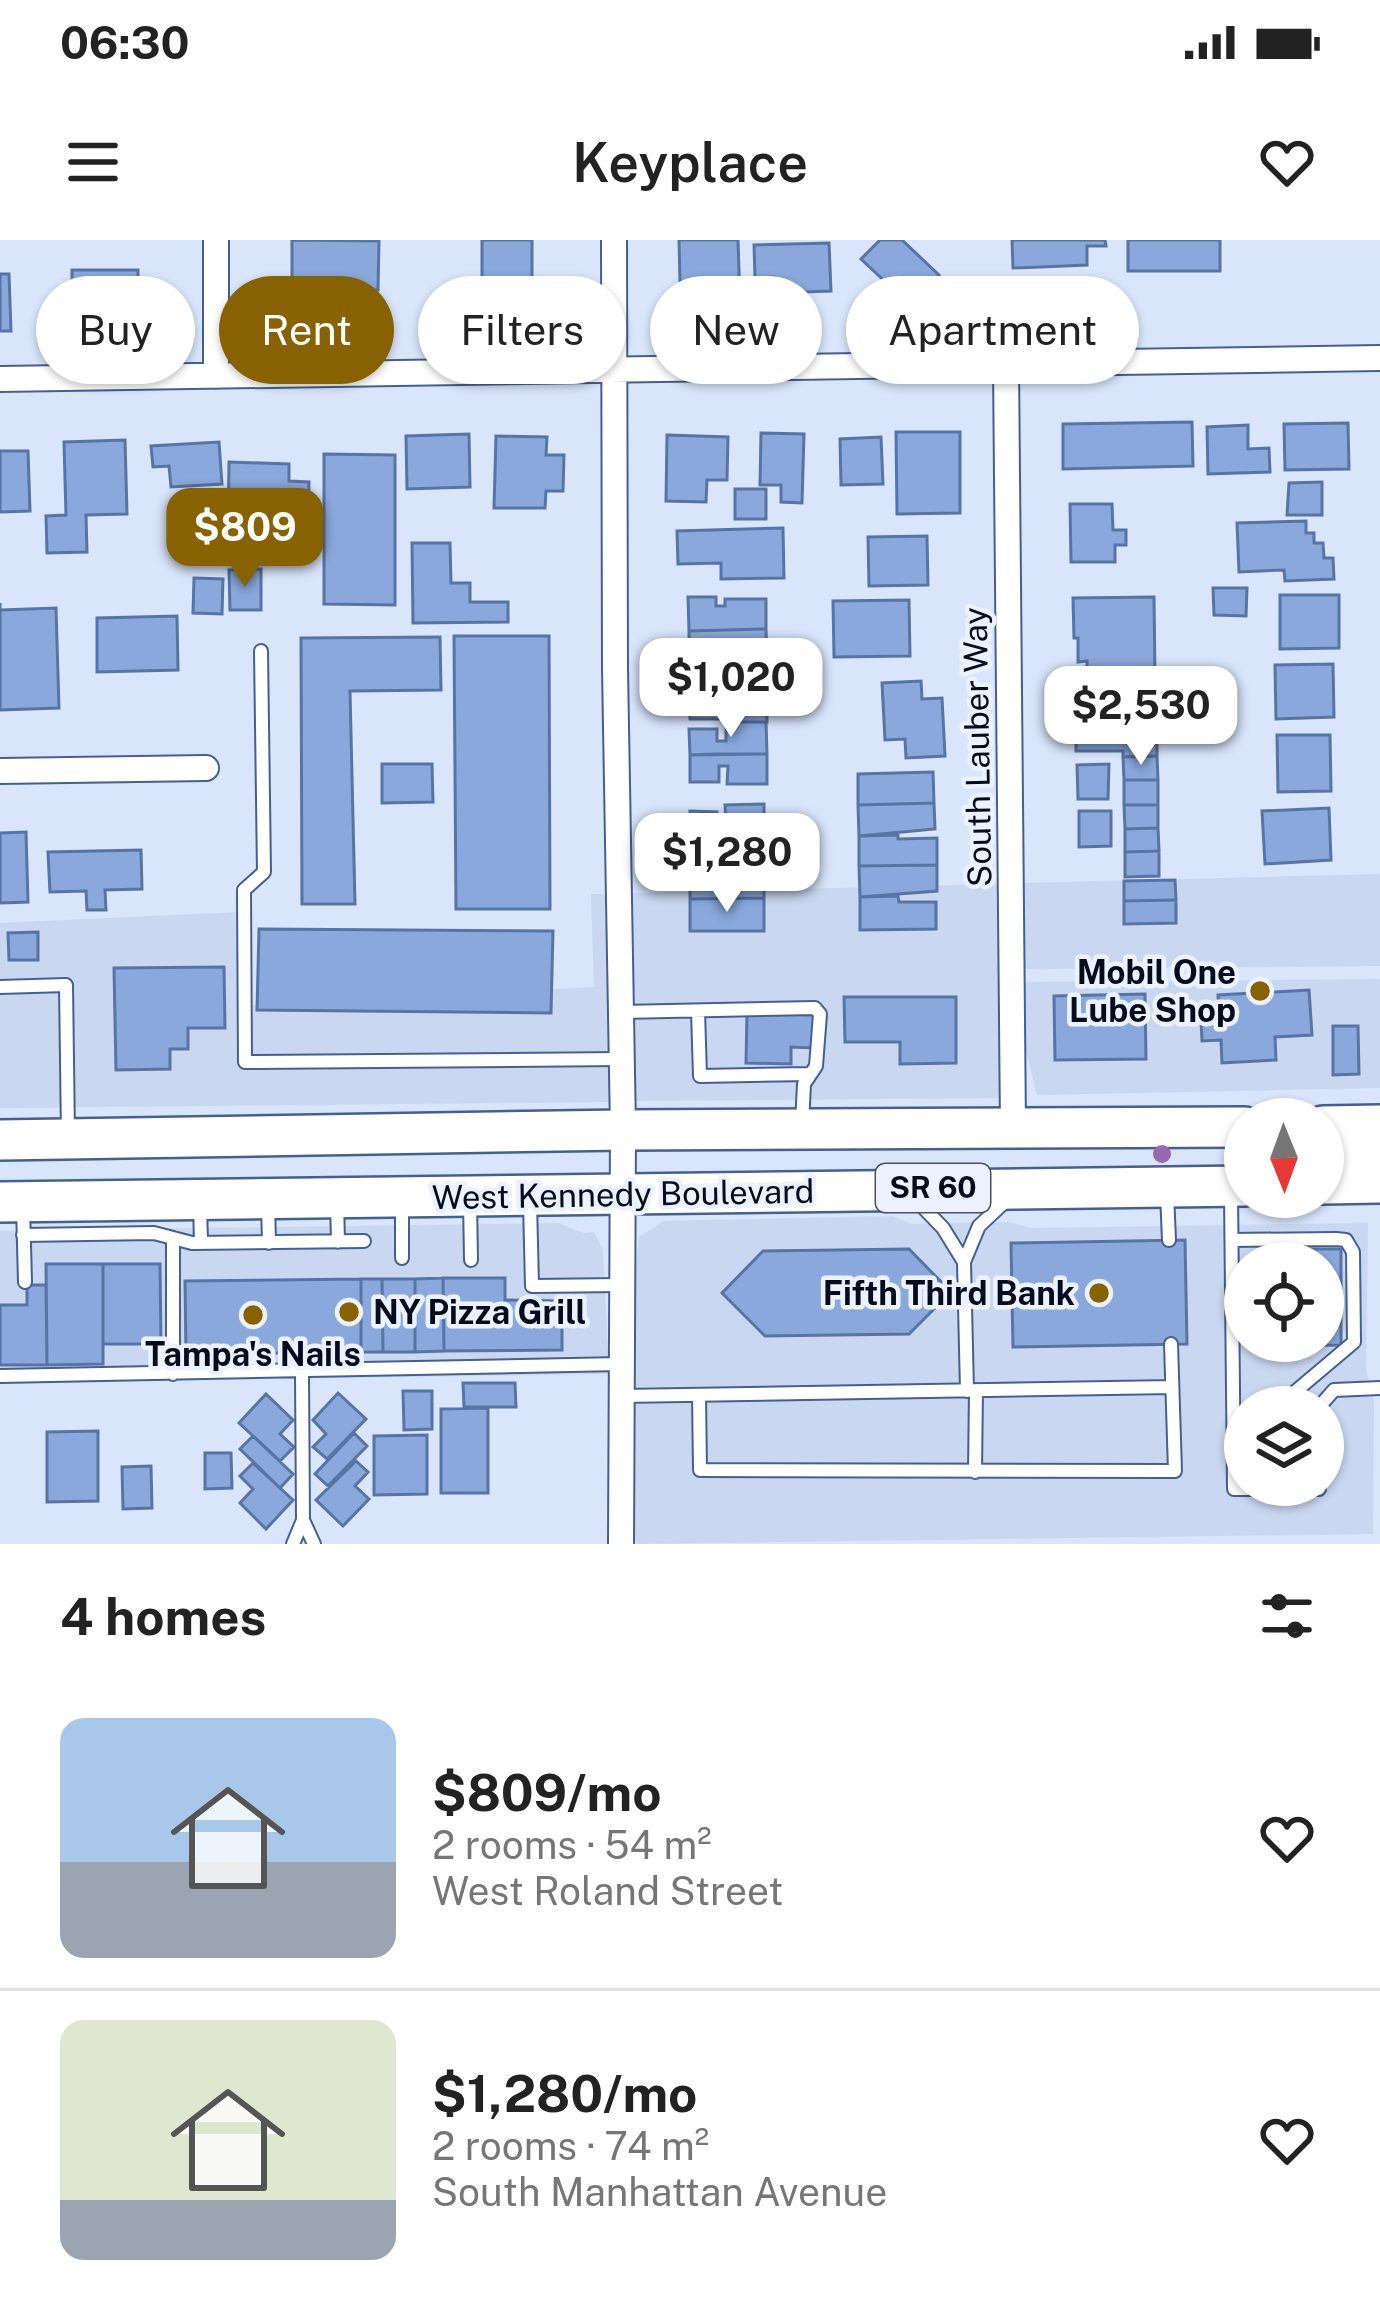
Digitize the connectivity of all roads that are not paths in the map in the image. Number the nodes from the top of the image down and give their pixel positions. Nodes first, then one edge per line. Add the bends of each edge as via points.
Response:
1 (215, 240) edge
2 (614, 240) edge
3 (614, 276) edge
4 (1380, 358) edge
5 (1139, 363) edge
6 (846, 367) edge
7 (626, 370) edge
8 (418, 373) edge
9 (216, 376) junction
10 (0, 380) edge
11 (614, 384) edge
12 (1006, 384) edge
13 (261, 651) dead end
14 (206, 768) dead end
15 (0, 771) edge
16 (0, 987) edge
17 (698, 1011) junction
18 (620, 1012) junction
19 (622, 1059) junction
20 (810, 1074) junction
21 (1380, 1125) edge
22 (1224, 1126) edge
23 (1344, 1126) edge
24 (802, 1129) junction
25 (1013, 1129) junction
26 (623, 1130) junction
27 (68, 1139) junction
28 (0, 1140) edge
29 (1380, 1155) edge
30 (1344, 1156) edge
31 (1219, 1182) edge
32 (1380, 1183) edge
33 (1344, 1184) edge
34 (1022, 1186) junction
35 (905, 1189) junction
36 (620, 1195) junction
37 (470, 1197) junction
38 (530, 1197) junction
39 (401, 1198) junction
40 (337, 1199) junction
41 (200, 1200) junction
42 (268, 1200) junction
43 (15, 1213) edge
44 (93, 1218) junction
45 (173, 1238) junction
46 (1169, 1240) dead end
47 (1232, 1240) junction
48 (364, 1241) dead end
49 (338, 1242) junction
50 (201, 1243) junction
51 (269, 1243) junction
52 (403, 1258) dead end
53 (471, 1260) dead end
54 (964, 1262) junction
55 (25, 1282) dead end
56 (620, 1285) junction
57 (1171, 1344) dead end
58 (621, 1364) junction
59 (302, 1372) junction
60 (173, 1374) junction
61 (0, 1376) edge
62 (1233, 1386) edge
63 (1301, 1386) edge
64 (1172, 1387) junction
65 (1380, 1388) edge
66 (972, 1390) junction
67 (1344, 1390) edge
68 (699, 1395) junction
69 (621, 1396) junction
70 (975, 1472) junction
71 (303, 1520) junction
72 (293, 1544) edge
73 (314, 1544) edge
74 (621, 1544) edge

1 - 9 street
2 - 3 street
4 - 5 street
6 - 7 street
8 - 9 street
9 - 10 street
11 - 18 street
12 - 25 street, South Lauber Way
13 - 19 lane via 264,872 244,890 245,1062
14 - 15 street
16 - 27 lane via 65,986
17 - 18 lane
17 - 20 lane via 700,1076
17 - 20 lane via 814,1008 820,1014
18 - 19 street
19 - 26 street
20 - 24 lane
21 - 23 main road
22 - 25 main road, West Kennedy Boulevard / SR 60
24 - 25 main road, West Kennedy Boulevard / SR 60
24 - 26 main road, West Kennedy Boulevard / SR 60
26 - 27 main road, West Kennedy Boulevard / SR 60
26 - 36 street
27 - 28 main road, West Kennedy Boulevard / SR 60
29 - 30 main road
31 - 34 main road, West Kennedy Boulevard / SR 60
31 - 46 lane
31 - 47 lane
32 - 33 main road
34 - 35 main road, West Kennedy Boulevard / SR 60
34 - 54 lane via 979,1226
35 - 36 main road, West Kennedy Boulevard / SR 60
35 - 54 lane
36 - 38 main road, West Kennedy Boulevard / SR 60
36 - 56 street
37 - 38 main road, West Kennedy Boulevard / SR 60
37 - 39 main road, West Kennedy Boulevard / SR 60
37 - 53 lane
38 - 56 lane via 532,1286
39 - 40 main road, West Kennedy Boulevard / SR 60
39 - 52 lane
40 - 42 main road, West Kennedy Boulevard / SR 60
40 - 49 lane
41 - 42 main road, West Kennedy Boulevard / SR 60
41 - 44 main road, West Kennedy Boulevard / SR 60
41 - 50 lane
42 - 51 lane
43 - 44 main road, West Kennedy Boulevard / SR 60
43 - 55 lane
44 - 45 lane
45 - 50 lane
45 - 60 lane
47 - 62 lane
47 - 63 lane via 1336,1238 1353,1252 1354,1342
48 - 49 lane
49 - 51 lane
50 - 51 lane
54 - 66 lane
56 - 58 street
57 - 64 lane
58 - 59 lane
58 - 69 street
59 - 60 lane
59 - 71 lane
60 - 61 lane
64 - 66 lane
64 - 70 lane via 1175,1471
65 - 67 lane
66 - 68 lane
66 - 70 lane
68 - 69 lane
68 - 70 lane via 700,1470
69 - 74 street
71 - 72 lane
71 - 73 lane

